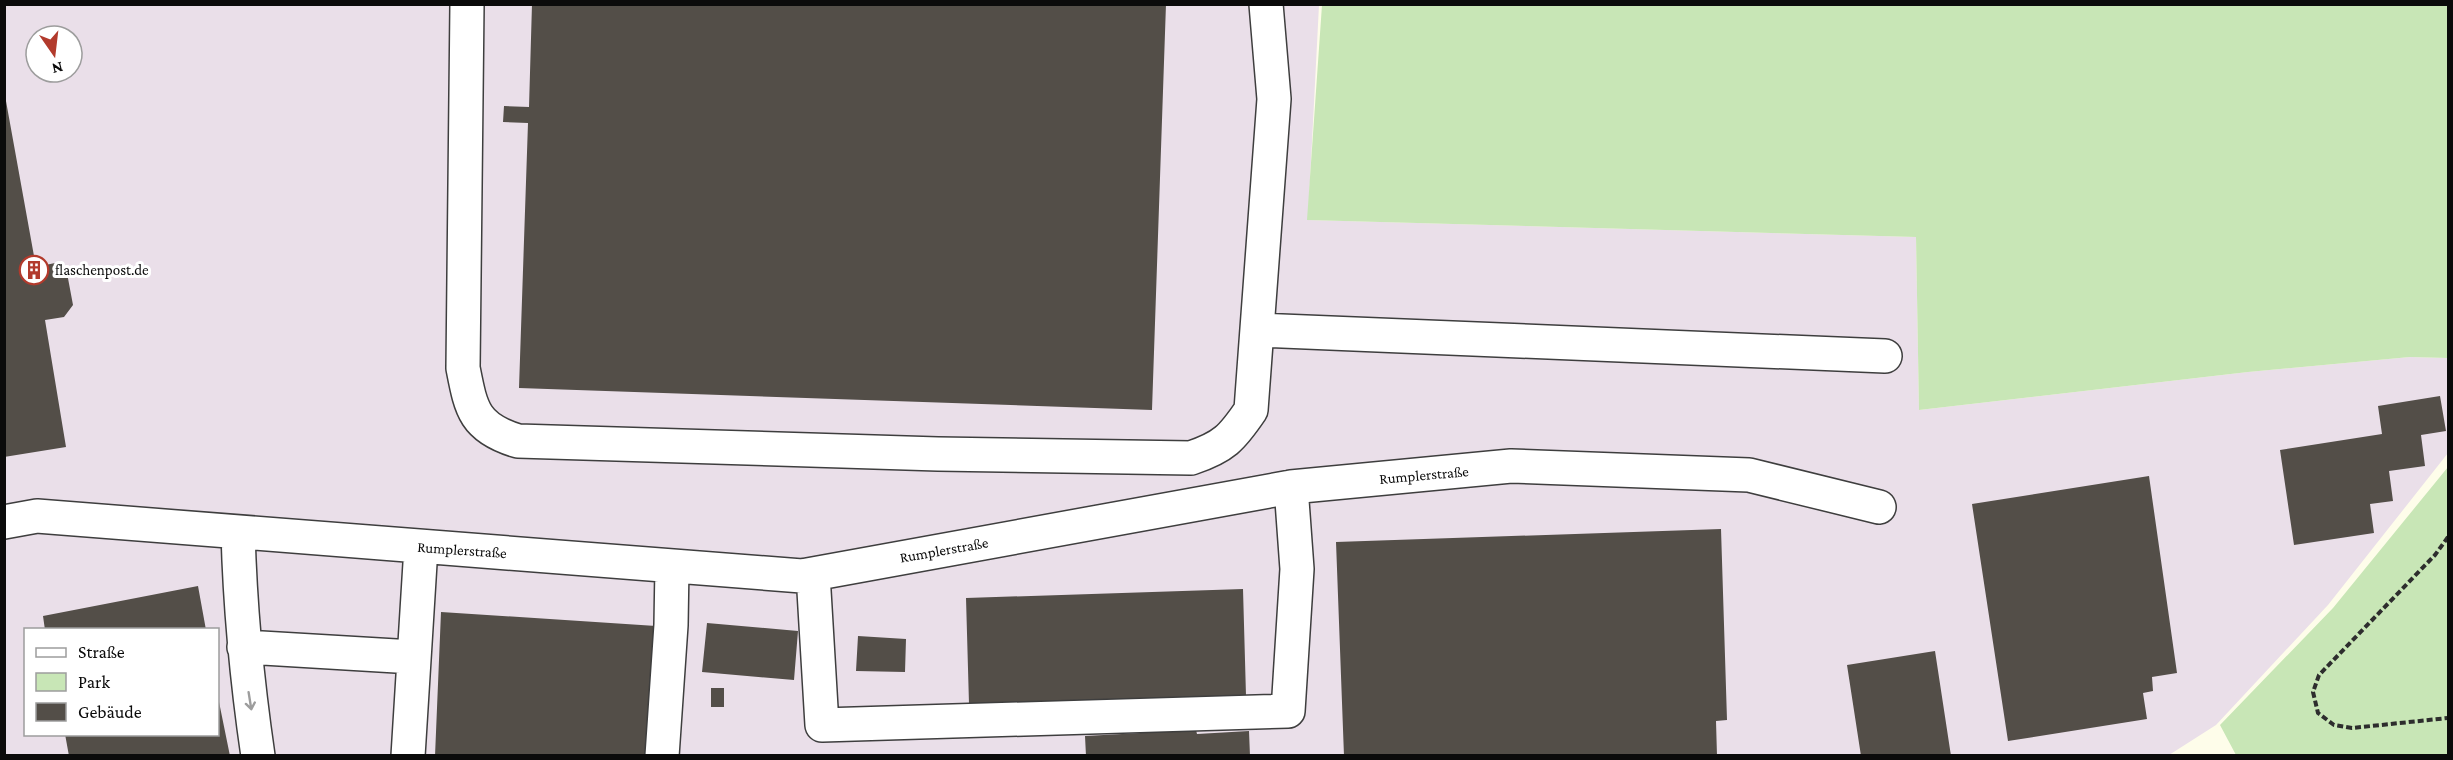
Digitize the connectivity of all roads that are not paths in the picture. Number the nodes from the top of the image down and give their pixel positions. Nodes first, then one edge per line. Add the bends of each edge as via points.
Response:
1 (467, 4) edge
2 (1266, 4) edge
3 (1257, 330) junction
4 (1885, 356) dead end
5 (1291, 487) junction
6 (1879, 507) dead end
7 (4, 522) edge
8 (238, 532) junction
9 (421, 547) junction
10 (672, 566) junction
11 (813, 574) junction
12 (244, 647) junction
13 (413, 657) junction
14 (258, 756) edge
15 (408, 756) edge
16 (662, 756) edge

1 - 3 street via 463,368 470,405 496,435 518,441 1191,458 1217,449 1237,432 1251,410
2 - 3 street via 1274,99
3 - 4 street
5 - 6 street, Rumplerstraße via 1511,466 1749,475
5 - 11 street, Rumplerstraße
5 - 11 street via 1297,569 1288,711 822,725
7 - 8 street, Rumplerstraße via 37,516
8 - 9 street, Rumplerstraße
8 - 12 street
9 - 10 street, Rumplerstraße
9 - 13 street
10 - 11 street, Rumplerstraße
10 - 16 street
12 - 13 street
12 -> 14 street
13 - 15 street

